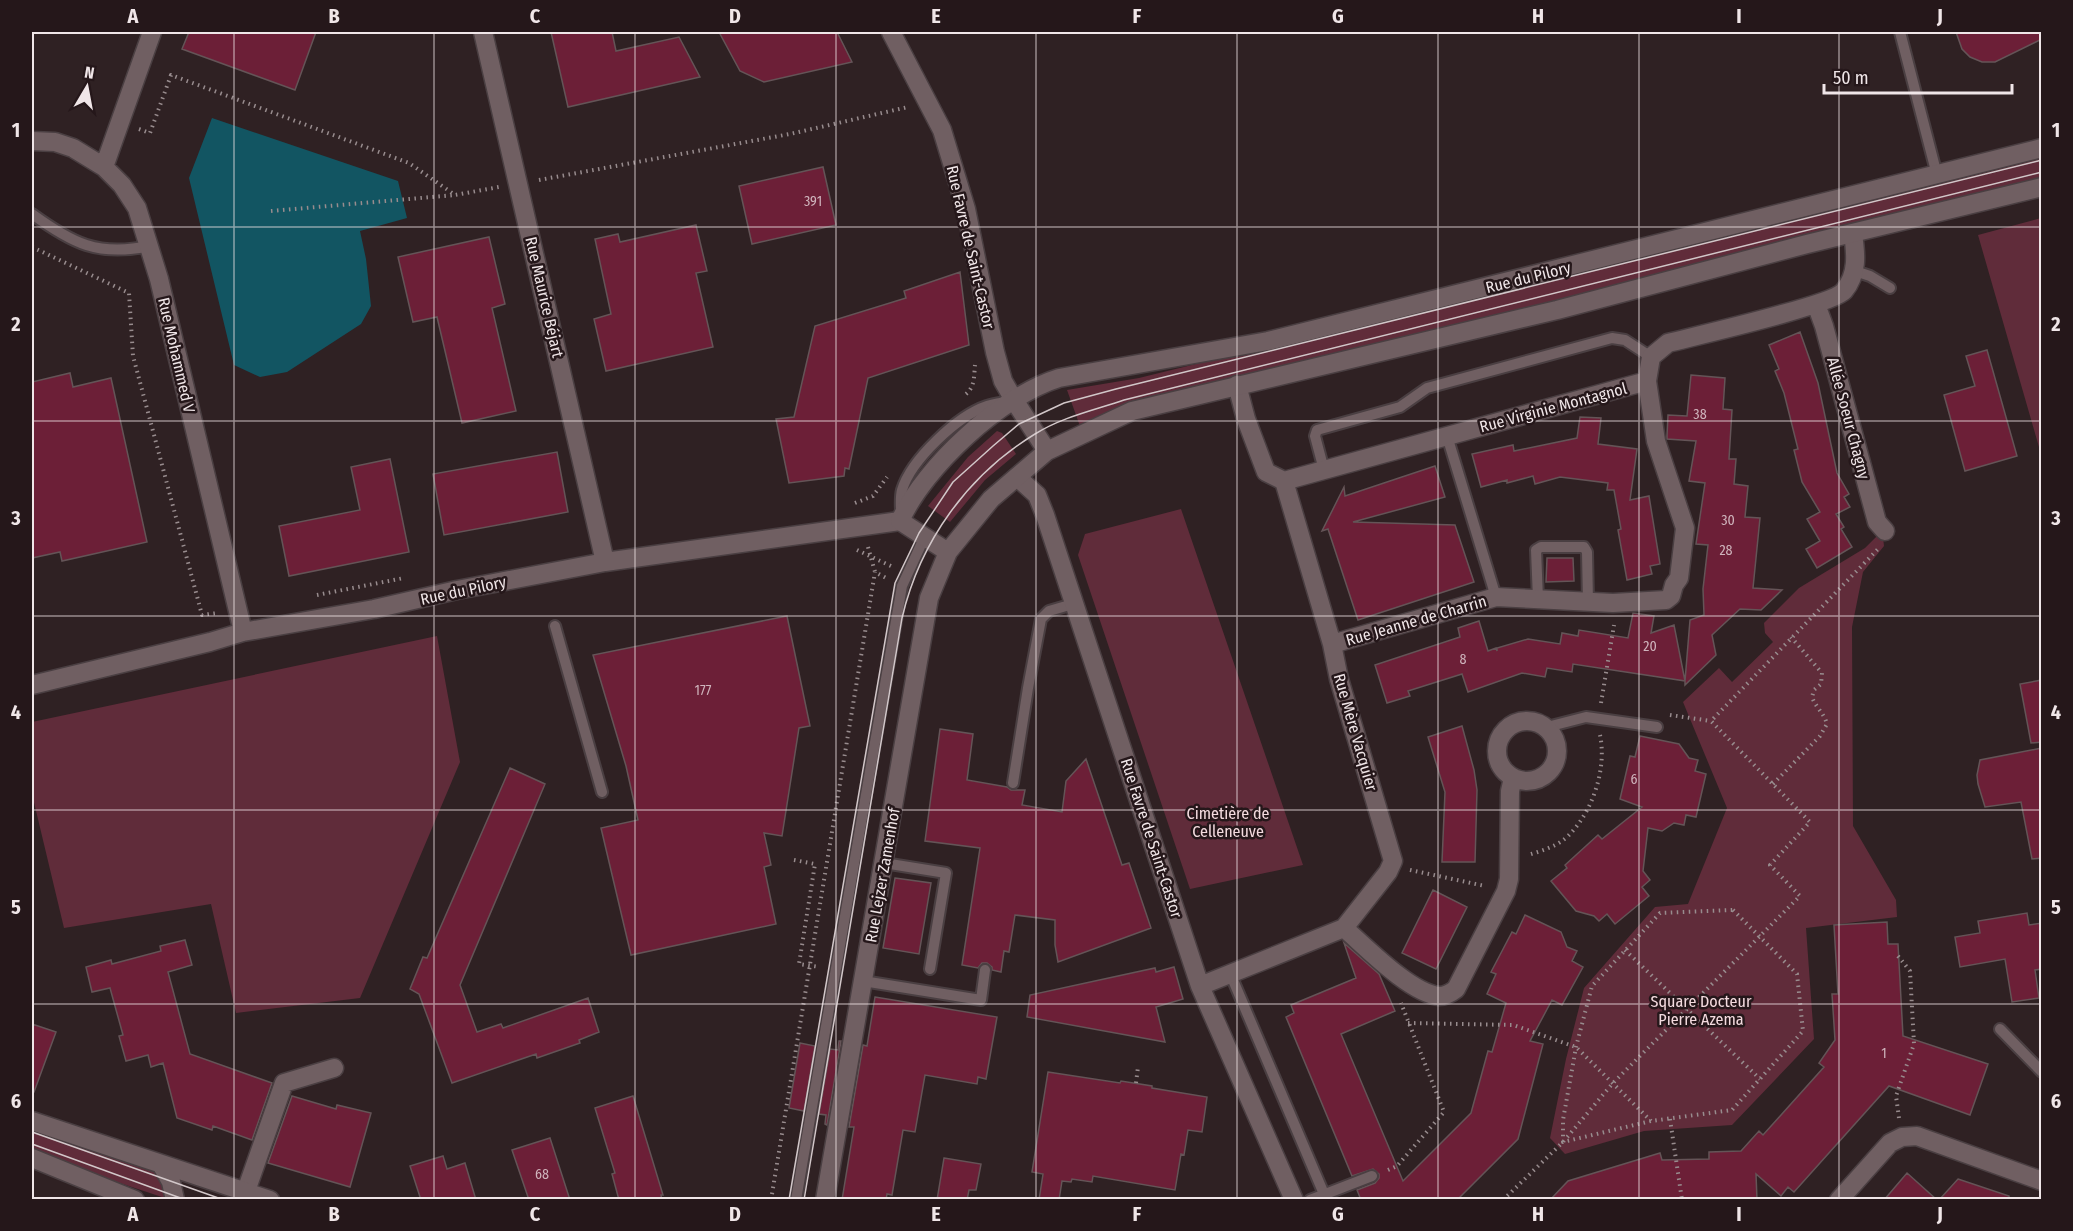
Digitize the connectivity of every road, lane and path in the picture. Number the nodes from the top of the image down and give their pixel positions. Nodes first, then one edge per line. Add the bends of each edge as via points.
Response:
1 (152, 32) edge
2 (483, 32) edge
3 (891, 32) edge
4 (1900, 32) edge
5 (32, 141) edge
6 (2042, 148) edge
7 (104, 167) junction
8 (1937, 175) junction
9 (2042, 187) edge
10 (455, 195) dead end
11 (271, 211) dead end
12 (32, 214) edge
13 (1853, 234) junction
14 (149, 246) junction
15 (32, 247) edge
16 (1855, 271) junction
17 (1890, 288) dead end
18 (1816, 304) junction
19 (1651, 357) junction
20 (1647, 381) junction
21 (1238, 386) junction
22 (1014, 400) junction
23 (1447, 436) junction
24 (1047, 451) junction
25 (1324, 470) junction
26 (1017, 477) junction
27 (1284, 481) junction
28 (860, 502) dead end
29 (848, 504) dead end
30 (900, 521) junction
31 (925, 536) junction
32 (1881, 537) joint
33 (948, 552) junction
34 (605, 562) junction
35 (875, 572) dead end
36 (414, 576) dead end
37 (309, 596) dead end
38 (1496, 597) junction
39 (1538, 599) junction
40 (1588, 602) junction
41 (1617, 603) junction
42 (1073, 604) junction
43 (238, 610) junction
44 (555, 626) dead end
45 (243, 632) junction
46 (1791, 638) junction
47 (1332, 644) junction
48 (32, 685) edge
49 (1601, 705) dead end
50 (1600, 719) junction
51 (1657, 727) dead end
52 (1547, 728) junction
53 (1513, 778) junction
54 (1013, 783) dead end
55 (1773, 784) junction
56 (602, 792) dead end
57 (794, 860) dead end
58 (1508, 862) junction
59 (884, 863) junction
60 (1392, 866) junction
61 (1506, 891) junction
62 (1344, 928) junction
63 (1760, 937) junction
64 (1625, 950) junction
65 (1898, 956) dead end
66 (1388, 965) junction
67 (810, 966) junction
68 (930, 969) dead end
69 (836, 970) junction
70 (985, 970) dead end
71 (1230, 973) junction
72 (863, 981) junction
73 (1200, 986) junction
74 (1687, 1009) junction
75 (1408, 1023) junction
76 (2000, 1029) dead end
77 (1576, 1047) junction
78 (1138, 1067) dead end
79 (334, 1068) dead end
80 (2042, 1072) edge
81 (1760, 1079) junction
82 (1136, 1083) dead end
83 (1613, 1083) junction
84 (1670, 1119) junction
85 (32, 1121) edge
86 (1651, 1121) junction
87 (1902, 1137) junction
88 (1563, 1142) junction
89 (32, 1158) edge
90 (161, 1164) junction
91 (1397, 1166) dead end
92 (1372, 1176) dead end
93 (2042, 1181) edge
94 (246, 1191) junction
95 (1324, 1194) junction
96 (135, 1200) edge
97 (175, 1200) edge
98 (270, 1200) edge
99 (771, 1200) edge
100 (796, 1200) edge
101 (825, 1200) edge
102 (1294, 1200) edge
103 (1310, 1200) edge
104 (1503, 1200) edge
105 (1682, 1200) edge
106 (1839, 1200) edge

1 - 7 street
2 - 34 street, Rue Maurice Béjart
3 - 22 street, Rue Favre de Saint-Castor via 942,130 966,209 995,352 1003,381
4 - 8 lane
5 - 7 street, Rue Mohammed V via 73,148
6 - 8 street, Rue du Pilory
7 - 14 street, Rue Mohammed V via 137,208
8 - 22 street, Rue du Pilory via 1268,341 1059,378
9 - 13 street
10 - 11 path
12 - 14 lane via 85,246
13 - 16 street
13 - 21 street
14 - 43 street, Rue Mohammed V
15 - 43 path via 129,293 133,356 202,615
16 - 17 lane
16 - 18 street via 1843,292
18 - 19 street via 1668,343
18 - 32 street, Allée Soeur Chagny
19 - 20 street, Rue Virginie Montagnol
19 - 25 lane via 1625,340 1612,338 1427,388 1400,407 1317,430 1315,436
20 - 23 street, Rue Virginie Montagnol
20 - 41 street, Rue Jeanne de Charrin via 1656,441 1685,528 1679,578 1666,600
21 - 24 street via 1132,411
21 - 27 street via 1266,472
22 - 24 street, Rue Favre de Saint-Castor
22 - 30 street, Rue du Pilory via 962,438 918,490
23 - 25 street, Rue Virginie Montagnol
23 - 38 lane
24 - 26 street, Rue Lejzer Zamenhof
25 - 27 street, Rue Virginie Montagnol
26 - 33 street, Rue Lejzer Zamenhof via 991,499
26 - 42 street, Rue Favre de Saint-Castor via 1037,495
27 - 47 street, Rue Mère Vacquier
28 - 29 path
30 - 31 street
30 - 34 street, Rue du Pilory
31 - 33 street
31 - 69 lane via 902,586
32 - 46 path via 1879,548
33 - 59 street, Rue Lejzer Zamenhof via 929,598
34 - 45 street, Rue du Pilory
35 - 67 path
36 - 37 path
38 - 39 street, Rue Jeanne de Charrin
38 - 47 street, Rue Jeanne de Charrin
39 - 40 street, Rue Jeanne de Charrin
39 - 40 lane via 1536,550 1584,547
40 - 41 street, Rue Jeanne de Charrin
41 - 49 path
42 - 54 lane via 1049,611 1041,619
42 - 73 street, Rue Favre de Saint-Castor
43 - 45 street, Rue Mohammed V
44 - 56 lane
45 - 48 street, Rue du Pilory
46 - 55 path via 1822,673 1821,684 1812,698 1827,724
46 - 55 path via 1711,721
47 - 60 street, Rue Mère Vacquier
50 - 51 lane
50 - 52 lane via 1586,717
50 - 58 path via 1603,747 1597,788 1577,823 1557,845
52 - 53 street via 1554,735 1558,754 1550,772 1533,781
52 - 53 street via 1538,722 1518,722 1502,734 1498,743 1499,763
53 - 58 street
55 - 63 path via 1810,822 1770,865 1800,896
57 - 67 path via 815,864 799,964
58 - 61 street
59 - 68 lane via 946,873
59 - 72 street, Rue Lejzer Zamenhof
60 - 61 path
60 - 62 street
61 - 66 street via 1456,989 1450,993 1441,996 1413,987
62 - 66 street
62 - 71 street
63 - 64 path via 1733,910 1660,913
63 - 74 path
63 - 81 path via 1797,974 1803,1031
64 - 74 path
64 - 77 path via 1592,986
65 - 87 path via 1910,971 1914,1044 1896,1096
66 - 75 path
67 - 69 path
67 - 99 path
69 - 100 lane
70 - 72 lane via 981,1000
71 - 73 street
71 - 95 lane
72 - 101 street, Rue Lejzer Zamenhof
73 - 102 street, Rue Favre de Saint-Castor
74 - 81 path
74 - 83 path
75 - 77 path via 1513,1025
75 - 91 path via 1444,1112
76 - 80 lane
77 - 83 path
77 - 88 path
78 - 82 path
79 - 94 street via 284,1083
81 - 84 path via 1732,1110
83 - 86 path
83 - 88 path
84 - 86 path
84 - 105 path
85 - 90 street
86 - 88 path
87 - 93 street via 1917,1136
87 - 106 street via 1890,1143
88 - 104 path
89 - 96 street
90 - 94 street
90 - 97 street
92 - 95 lane
94 - 98 street
95 - 103 lane

